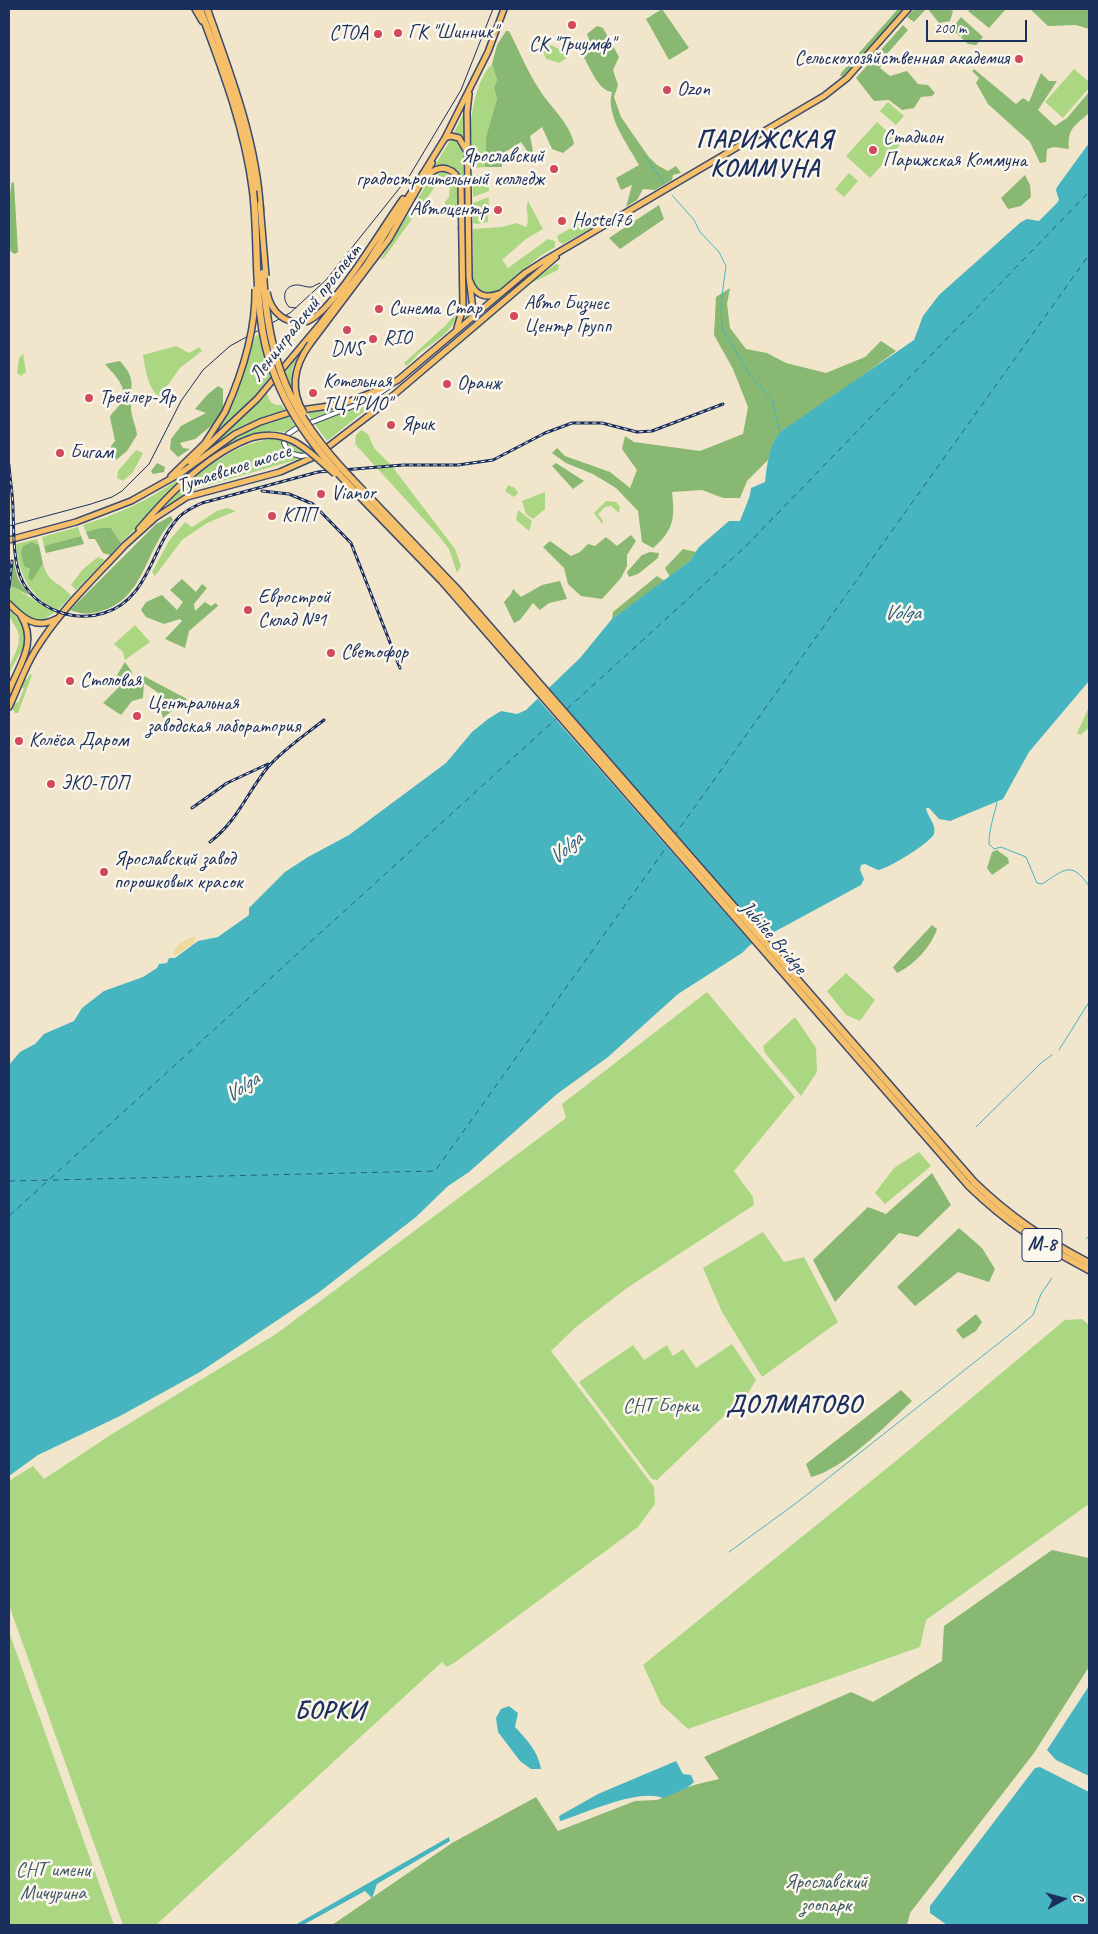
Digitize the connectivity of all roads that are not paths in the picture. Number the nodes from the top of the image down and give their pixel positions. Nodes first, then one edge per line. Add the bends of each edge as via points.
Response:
1 (195, 9) edge
2 (200, 9) edge
3 (207, 9) edge
4 (504, 9) edge
5 (908, 9) edge
6 (212, 40) junction
7 (470, 89) junction
8 (445, 138) junction
9 (468, 153) junction
10 (425, 177) junction
11 (417, 181) junction
12 (462, 190) junction
13 (469, 190) junction
14 (253, 191) junction
15 (260, 204) junction
16 (466, 223) junction
17 (554, 256) junction
18 (468, 277) junction
19 (501, 293) junction
20 (474, 316) junction
21 (467, 330) junction
22 (456, 331) junction
23 (397, 381) junction
24 (328, 448) junction
25 (338, 466) junction
26 (163, 483) junction
27 (348, 484) junction
28 (9, 540) edge
29 (124, 546) junction
30 (460, 598) junction
31 (9, 604) edge
32 (21, 616) junction
33 (58, 618) junction
34 (9, 691) edge
35 (9, 707) edge
36 (1000, 1212) junction
37 (1089, 1263) edge
38 (1089, 1270) edge

1 - 6 main road
2 - 6 highway
3 - 15 highway via 243,116
4 - 7 main road, Ленинградский проспект
5 - 17 main road, Тутаевское шоссе via 847,78 824,96
6 - 14 highway via 240,126
7 - 8 main road, Ленинградский проспект
7 - 9 main road
8 - 9 main road via 459,138
8 - 10 main road, Ленинградский проспект
8 - 11 main road, Ленинградский проспект
9 - 13 main road
10 - 12 main road via 434,170 447,168 456,174
10 - 25 main road, Ленинградский проспект, bridge via 389,239 310,344 297,367 296,395 308,422
11 - 15 main road, bridge via 320,314 308,321 284,319 269,302
11 - 26 main road, Ленинградский проспект via 366,265 273,381 196,458
12 - 13 main road
12 - 16 main road
13 - 16 main road
14 - 26 main road, bridge via 254,318 236,384 225,412 205,443
14 - 27 highway, bridge via 260,318 270,364 282,396 301,429
15 - 25 highway, bridge via 265,306 276,363 303,421
16 - 18 main road
16 - 22 main road via 463,308
17 - 19 main road, Тутаевское шоссе via 525,273
17 - 21 main road, Тутаевское шоссе
18 - 19 main road via 478,294 486,297
18 - 20 main road
19 - 20 main road, Тутаевское шоссе
20 - 21 main road
20 - 22 main road, Тутаевское шоссе
21 - 24 main road, Тутаевское шоссе
22 - 23 main road, Тутаевское шоссе
23 - 24 street via 371,399 293,429 285,439 287,450 296,456
23 - 26 main road, Тутаевское шоссе via 356,400 294,412 252,425
24 - 29 main road, Тутаевское шоссе via 280,472 187,497 155,518
25 - 30 highway, bridge via 406,533
26 - 28 main road via 110,510
27 - 29 main road, bridge via 290,438 271,434 254,437 232,447 192,476
27 - 30 highway
29 - 33 main road
30 - 36 highway via 946,1161
31 - 32 main road
32 - 33 main road via 28,622 39,624
32 - 34 main road via 29,643
33 - 35 main road via 30,659
36 - 37 highway, М-8
36 - 38 highway, М-8 via 1042,1245

